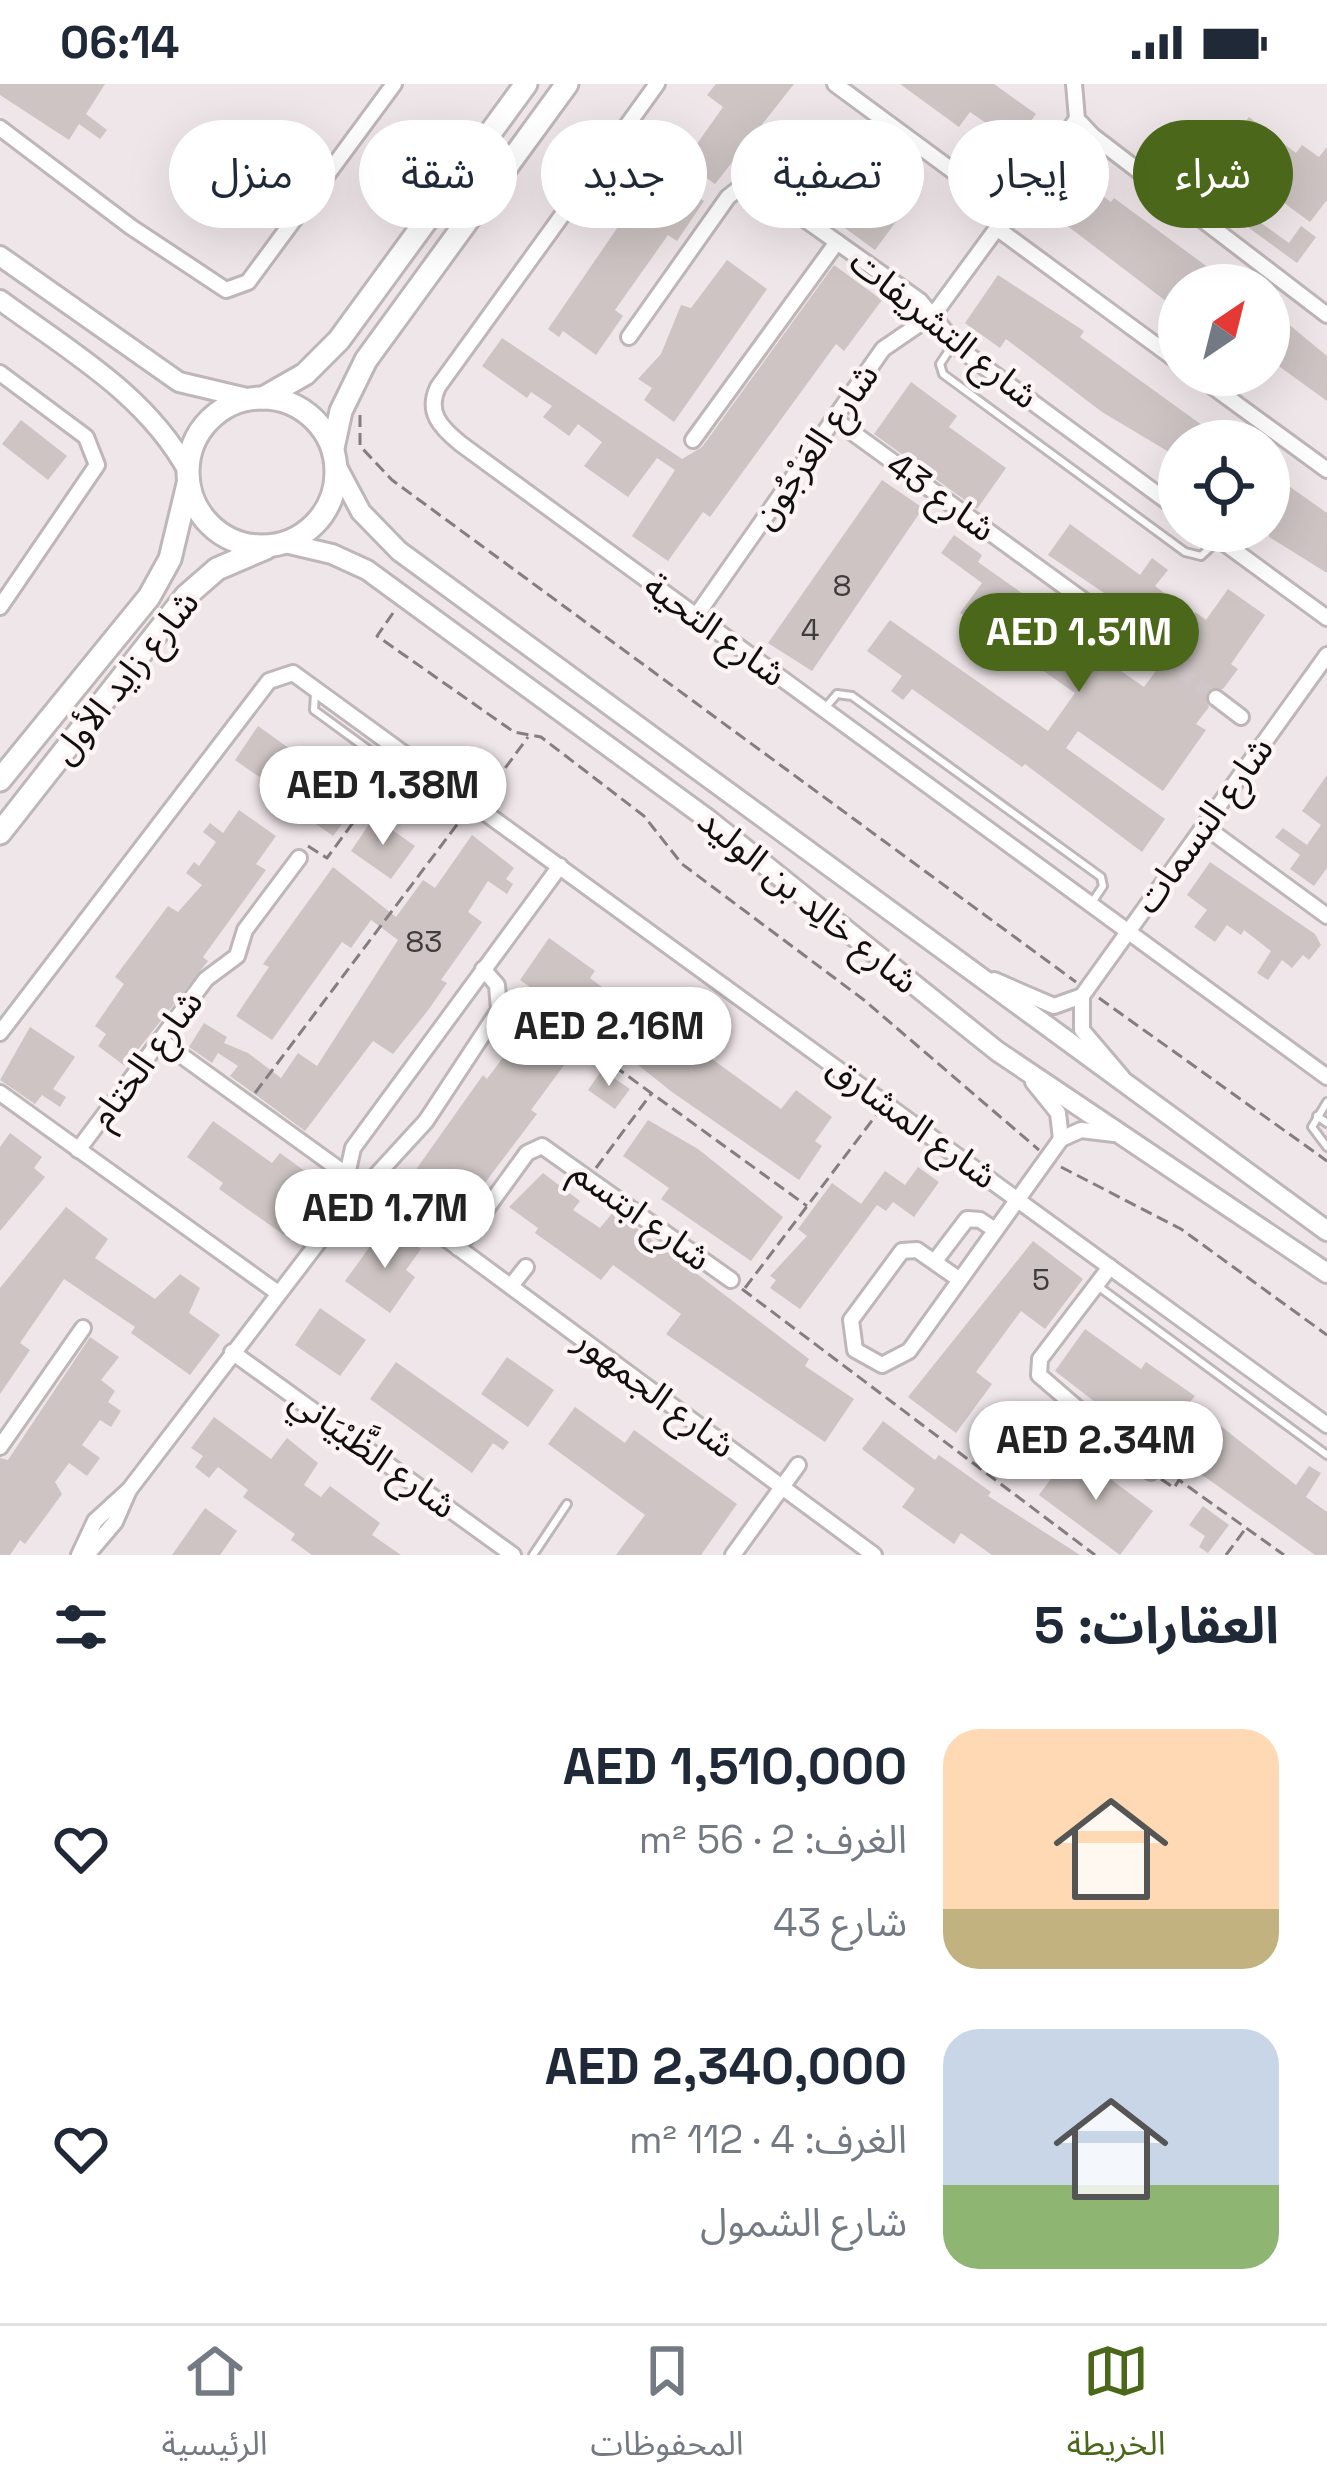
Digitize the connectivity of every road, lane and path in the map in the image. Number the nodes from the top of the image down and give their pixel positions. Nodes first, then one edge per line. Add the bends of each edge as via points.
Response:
1 (394, 84) edge
2 (526, 84) edge
3 (567, 84) edge
4 (657, 84) edge
5 (835, 84) edge
6 (1074, 84) edge
7 (1077, 119) joint
8 (0, 128) edge
9 (948, 167) edge
10 (998, 230) joint
11 (836, 242) junction
12 (0, 256) edge
13 (0, 300) edge
14 (934, 314) junction
15 (1327, 315) edge
16 (629, 337) dead end
17 (954, 344) junction
18 (1158, 347) edge
19 (0, 373) edge
20 (1226, 396) edge
21 (257, 398) junction
22 (834, 419) junction
23 (693, 440) dead end
24 (334, 457) junction
25 (1327, 470) edge
26 (188, 477) junction
27 (1158, 495) edge
28 (1158, 532) edge
29 (278, 545) junction
30 (1237, 552) edge
31 (404, 597) junction
32 (0, 607) edge
33 (696, 616) junction
34 (1327, 618) edge
35 (1327, 655) edge
36 (1164, 659) tunnel mouth
37 (318, 689) junction
38 (1216, 698) tunnel mouth
39 (824, 709) junction
40 (1241, 717) dead end
41 (530, 736) junction
42 (393, 768) junction
43 (0, 780) edge
44 (460, 793) junction
45 (476, 804) junction
46 (1204, 826) junction
47 (0, 833) edge
48 (299, 858) joint
49 (560, 866) junction
50 (1091, 904) junction
51 (1327, 916) edge
52 (1128, 932) junction
53 (483, 969) junction
54 (982, 978) junction
55 (497, 985) junction
56 (1082, 996) junction
57 (0, 1033) edge
58 (160, 1040) junction
59 (1020, 1067) junction
60 (1327, 1077) edge
61 (1124, 1083) junction
62 (652, 1092) junction
63 (0, 1093) edge
64 (1327, 1102) edge
65 (247, 1103) junction
66 (886, 1103) junction
67 (1323, 1117) edge
68 (1060, 1139) junction
69 (1133, 1139) junction
70 (1327, 1147) edge
71 (78, 1150) junction
72 (1047, 1157) junction
73 (347, 1174) junction
74 (590, 1178) junction
75 (371, 1183) junction
76 (1017, 1199) junction
77 (350, 1204) junction
78 (807, 1206) junction
79 (995, 1231) junction
80 (1327, 1231) edge
81 (458, 1248) junction
82 (935, 1262) junction
83 (1110, 1267) junction
84 (526, 1268) dead end
85 (1327, 1273) edge
86 (960, 1280) junction
87 (1096, 1284) junction
88 (738, 1285) junction
89 (511, 1286) junction
90 (278, 1293) junction
91 (83, 1328) dead end
92 (1327, 1335) edge
93 (232, 1352) junction
94 (1327, 1426) edge
95 (0, 1447) edge
96 (1327, 1455) edge
97 (798, 1465) dead end
98 (1151, 1472) joint
99 (782, 1487) junction
100 (567, 1504) dead end
101 (1246, 1528) junction
102 (83, 1555) edge
103 (513, 1555) edge
104 (533, 1555) edge
105 (733, 1555) edge
106 (874, 1555) edge
107 (1095, 1555) edge
108 (1226, 1555) edge
109 (1284, 1555) edge

1 - 8 street via 248,282 226,290
2 - 21 main road via 338,340 305,374
3 - 24 main road via 366,360 340,411
4 - 33 street, شارع التحية via 442,380 432,410 460,443
5 - 9 street
6 - 7 street
7 - 15 street
10 - 14 street, شارع العَرْجُون
10 - 18 street
11 - 14 street, شارع التشريفات
11 - 16 street, شارع التشريفات via 765,190 738,188
11 - 23 street
12 - 21 street via 179,382
13 - 26 street via 130,396 165,433
14 - 17 street, شارع التشريفات
14 - 22 street, شارع العَرْجُون via 889,342
17 - 27 street, شارع التشريفات
17 - 28 lane via 940,371
19 - 32 street via 86,437 97,465
20 - 25 street
21 - 24 main road via 313,418
21 - 26 main road via 206,423
22 - 33 street, شارع العَرْجُون
22 - 36 street, شارع 43
24 - 29 main road via 325,513
24 - 54 street, شارع خالِد بن الوليد via 361,512 399,551
26 - 29 main road via 217,531 233,541
26 - 43 main road, شارع زايد الأول via 170,559 149,597
29 - 31 street, شارع خالِد بن الوليد via 352,562
29 - 47 main road, شارع زايد الأول via 236,558 186,596
30 - 34 street
31 - 41 path via 377,636
31 - 59 street, شارع خالِد بن الوليد via 709,820
33 - 39 street, شارع التحية
35 - 46 street, شارع النسمات
37 - 42 lane via 314,710
37 - 44 street, شارع المشارق
37 - 57 street via 292,673 269,680
38 - 40 street
39 - 50 street, شارع التحية
39 - 50 lane via 837,694 851,696 1098,874 1103,886
41 - 45 path
41 - 72 path via 650,821 682,864 864,1000
42 - 44 lane via 443,803
42 - 48 path via 327,859 309,845
44 - 45 street, شارع المشارق
45 - 49 street, شارع المشارق
45 - 65 path
46 - 51 street
46 - 52 street, شارع النسمات
48 - 58 street, شارع الختام via 245,930 237,956 209,976
49 - 53 street
49 - 66 street, شارع المشارق
50 - 52 street, شارع التحية
52 - 56 street, شارع النسمات
52 - 60 street, شارع التحية
53 - 55 street
53 - 73 street via 353,1148
54 - 56 street via 1054,1006
54 - 61 street, شارع خالِد بن الوليد
55 - 62 path
55 - 75 street via 495,1019 421,1128
56 - 61 street via 1082,1030
58 - 65 street
58 - 71 street, شارع الختام
59 - 68 street via 1058,1113
59 - 69 street, شارع خالِد بن الوليد
61 - 80 street, شارع خالِد بن الوليد
62 - 74 path
62 - 78 path
63 - 71 street
64 - 67 lane
65 - 73 street
66 - 76 street, شارع المشارق
66 - 78 path
67 - 70 lane via 1313,1135
68 - 69 street via 1088,1130
68 - 72 street
69 - 85 street, شارع خالِد بن الوليد
71 - 90 street
72 - 76 street
72 - 92 path via 1181,1229
73 - 77 street
74 - 81 street, شارع ابتسم via 548,1147 532,1149
74 - 88 street, شارع ابتسم
75 - 77 street
75 - 81 street, شارع الجمهور
76 - 79 street
76 - 83 street, شارع المشارق
77 - 90 street
78 - 88 path
79 - 82 street via 967,1219
79 - 86 street
81 - 89 street, شارع الجمهور
82 - 86 street
82 - 86 street via 917,1250 898,1254 851,1320 860,1356 882,1365 904,1357
83 - 87 street
83 - 94 street, شارع المشارق
84 - 89 street
87 - 96 lane
87 - 98 street via 1040,1360 1039,1375
88 - 107 path
89 - 99 street, شارع الجمهور
90 - 93 street
91 - 95 street
93 - 102 street via 129,1490 95,1521
93 - 103 street, شارع الظَّبْيَاني
97 - 99 street
98 - 101 path via 1174,1488 1179,1480
99 - 105 street
99 - 106 street, شارع الجمهور
100 - 104 lane
101 - 108 path
101 - 109 path

